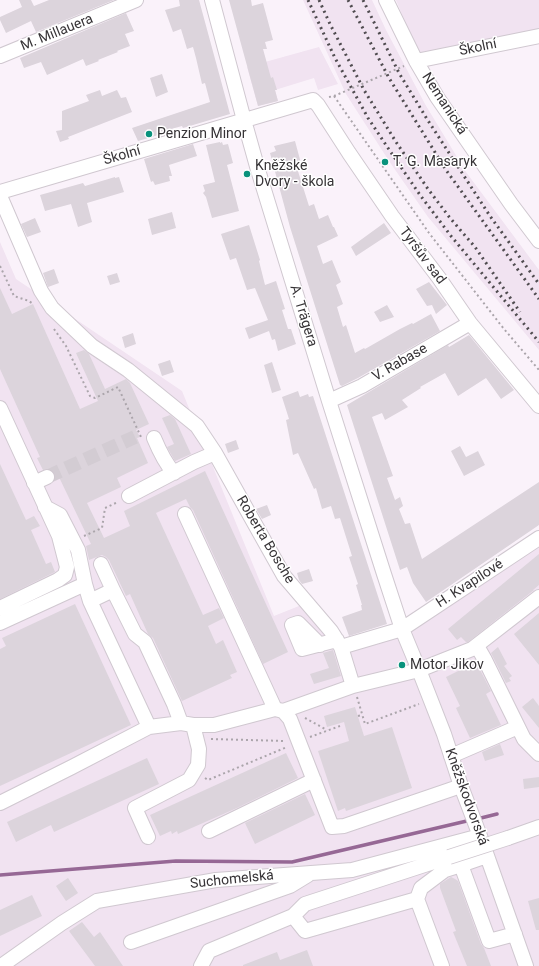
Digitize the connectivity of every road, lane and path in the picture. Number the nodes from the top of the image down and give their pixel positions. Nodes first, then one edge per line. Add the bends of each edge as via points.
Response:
1 (136, 0) edge
2 (212, 0) edge
3 (386, 0) edge
4 (539, 36) edge
5 (0, 56) edge
6 (416, 61) junction
7 (334, 96) junction
8 (312, 100) junction
9 (244, 120) junction
10 (0, 192) edge
11 (0, 196) edge
12 (539, 241) edge
13 (0, 266) edge
14 (38, 307) dead end
15 (470, 323) junction
16 (52, 326) dead end
17 (539, 370) edge
18 (329, 401) junction
19 (539, 406) edge
20 (0, 408) edge
21 (148, 440) joint
22 (215, 453) junction
23 (174, 473) junction
24 (129, 496) joint
25 (45, 507) junction
26 (186, 514) dead end
27 (539, 538) edge
28 (73, 540) junction
29 (101, 564) dead end
30 (85, 584) junction
31 (114, 590) junction
32 (539, 596) edge
33 (90, 601) junction
34 (0, 608) edge
35 (0, 624) edge
36 (402, 629) junction
37 (339, 644) junction
38 (320, 645) dead end
39 (476, 646) junction
40 (419, 670) junction
41 (353, 686) junction
42 (422, 703) dead end
43 (283, 710) junction
44 (362, 715) junction
45 (358, 716) dead end
46 (187, 724) junction
47 (340, 726) dead end
48 (149, 727) junction
49 (518, 727) junction
50 (327, 730) junction
51 (196, 739) junction
52 (299, 742) junction
53 (539, 754) edge
54 (451, 756) junction
55 (193, 772) junction
56 (314, 780) junction
57 (461, 786) junction
58 (0, 803) edge
59 (539, 827) edge
60 (478, 830) junction
61 (209, 831) dead end
62 (148, 837) dead end
63 (487, 856) junction
64 (455, 861) junction
65 (312, 873) junction
66 (417, 899) junction
67 (294, 916) junction
68 (514, 934) junction
69 (131, 942) dead end
70 (1, 966) edge
71 (201, 966) edge
72 (442, 966) edge
73 (526, 966) edge

1 - 5 street, M. Millauera
2 - 9 street, A. Trägera
3 - 6 street, Nemanická
4 - 6 street, Školní
6 - 7 path
6 - 12 street, Nemanická via 437,97
7 - 8 path
7 - 17 path via 429,233
8 - 9 street, Školní
8 - 15 street, Tyršův sad via 318,105 392,216
9 - 10 street, Školní
9 - 18 street, A. Trägera
11 - 22 street, Roberta Bosche via 52,308 92,346 128,370 197,426
13 - 14 path via 14,296
15 - 18 street, V. Rabase via 362,386
15 - 19 street, Tyršův sad
16 - 21 path via 66,346 90,396 95,398 118,387
18 - 36 street, A. Trägera
20 - 25 street via 40,480
21 - 23 street
22 - 23 street
22 - 37 street, Roberta Bosche via 284,576
23 - 24 street
24 - 28 path via 105,508 102,528
25 - 28 street via 60,515
25 - 34 street via 59,536 68,567 65,575
26 - 43 street
27 - 36 street, H. Kvapilové
28 - 30 street via 78,550
29 - 31 street
30 - 33 street
30 - 35 street
31 - 33 street
31 - 46 street via 135,634 145,642 174,704
32 - 39 street
33 - 48 street
36 - 37 street
36 - 40 street, Kněžskodvorská
37 - 38 street
37 - 41 street, Roberta Bosche
39 - 40 street
39 - 49 street
40 - 41 street
40 - 54 street, Kněžskodvorská
41 - 43 street
41 - 44 path
42 - 44 path via 365,724
43 - 46 street via 214,725
43 - 50 path
43 - 52 street via 290,719
44 - 45 path
46 - 48 street
46 - 51 street
47 - 50 path
48 - 58 street
49 - 53 street via 524,739
49 - 54 street
50 - 52 path
51 - 52 path
51 - 55 street via 199,750 198,765
52 - 55 path via 208,780
52 - 56 street
54 - 57 street, Kněžskodvorská
55 - 62 street via 189,780 135,808
56 - 57 street via 332,827 344,826
56 - 61 street
57 - 60 street, Kněžskodvorská
59 - 64 street, bridge
60 - 63 street, Kněžskodvorská
60 - 65 street, Suchomelská via 352,870
63 - 64 street
63 - 68 street, Kněžskodvorská
64 - 66 street via 421,888
64 - 67 street via 305,904
64 - 68 street via 489,941
65 - 69 street via 290,886
65 - 70 street, Suchomelská via 216,880 97,901
66 - 67 street via 306,931
66 - 72 street
67 - 71 street via 209,951
68 - 73 street, Kněžskodvorská

